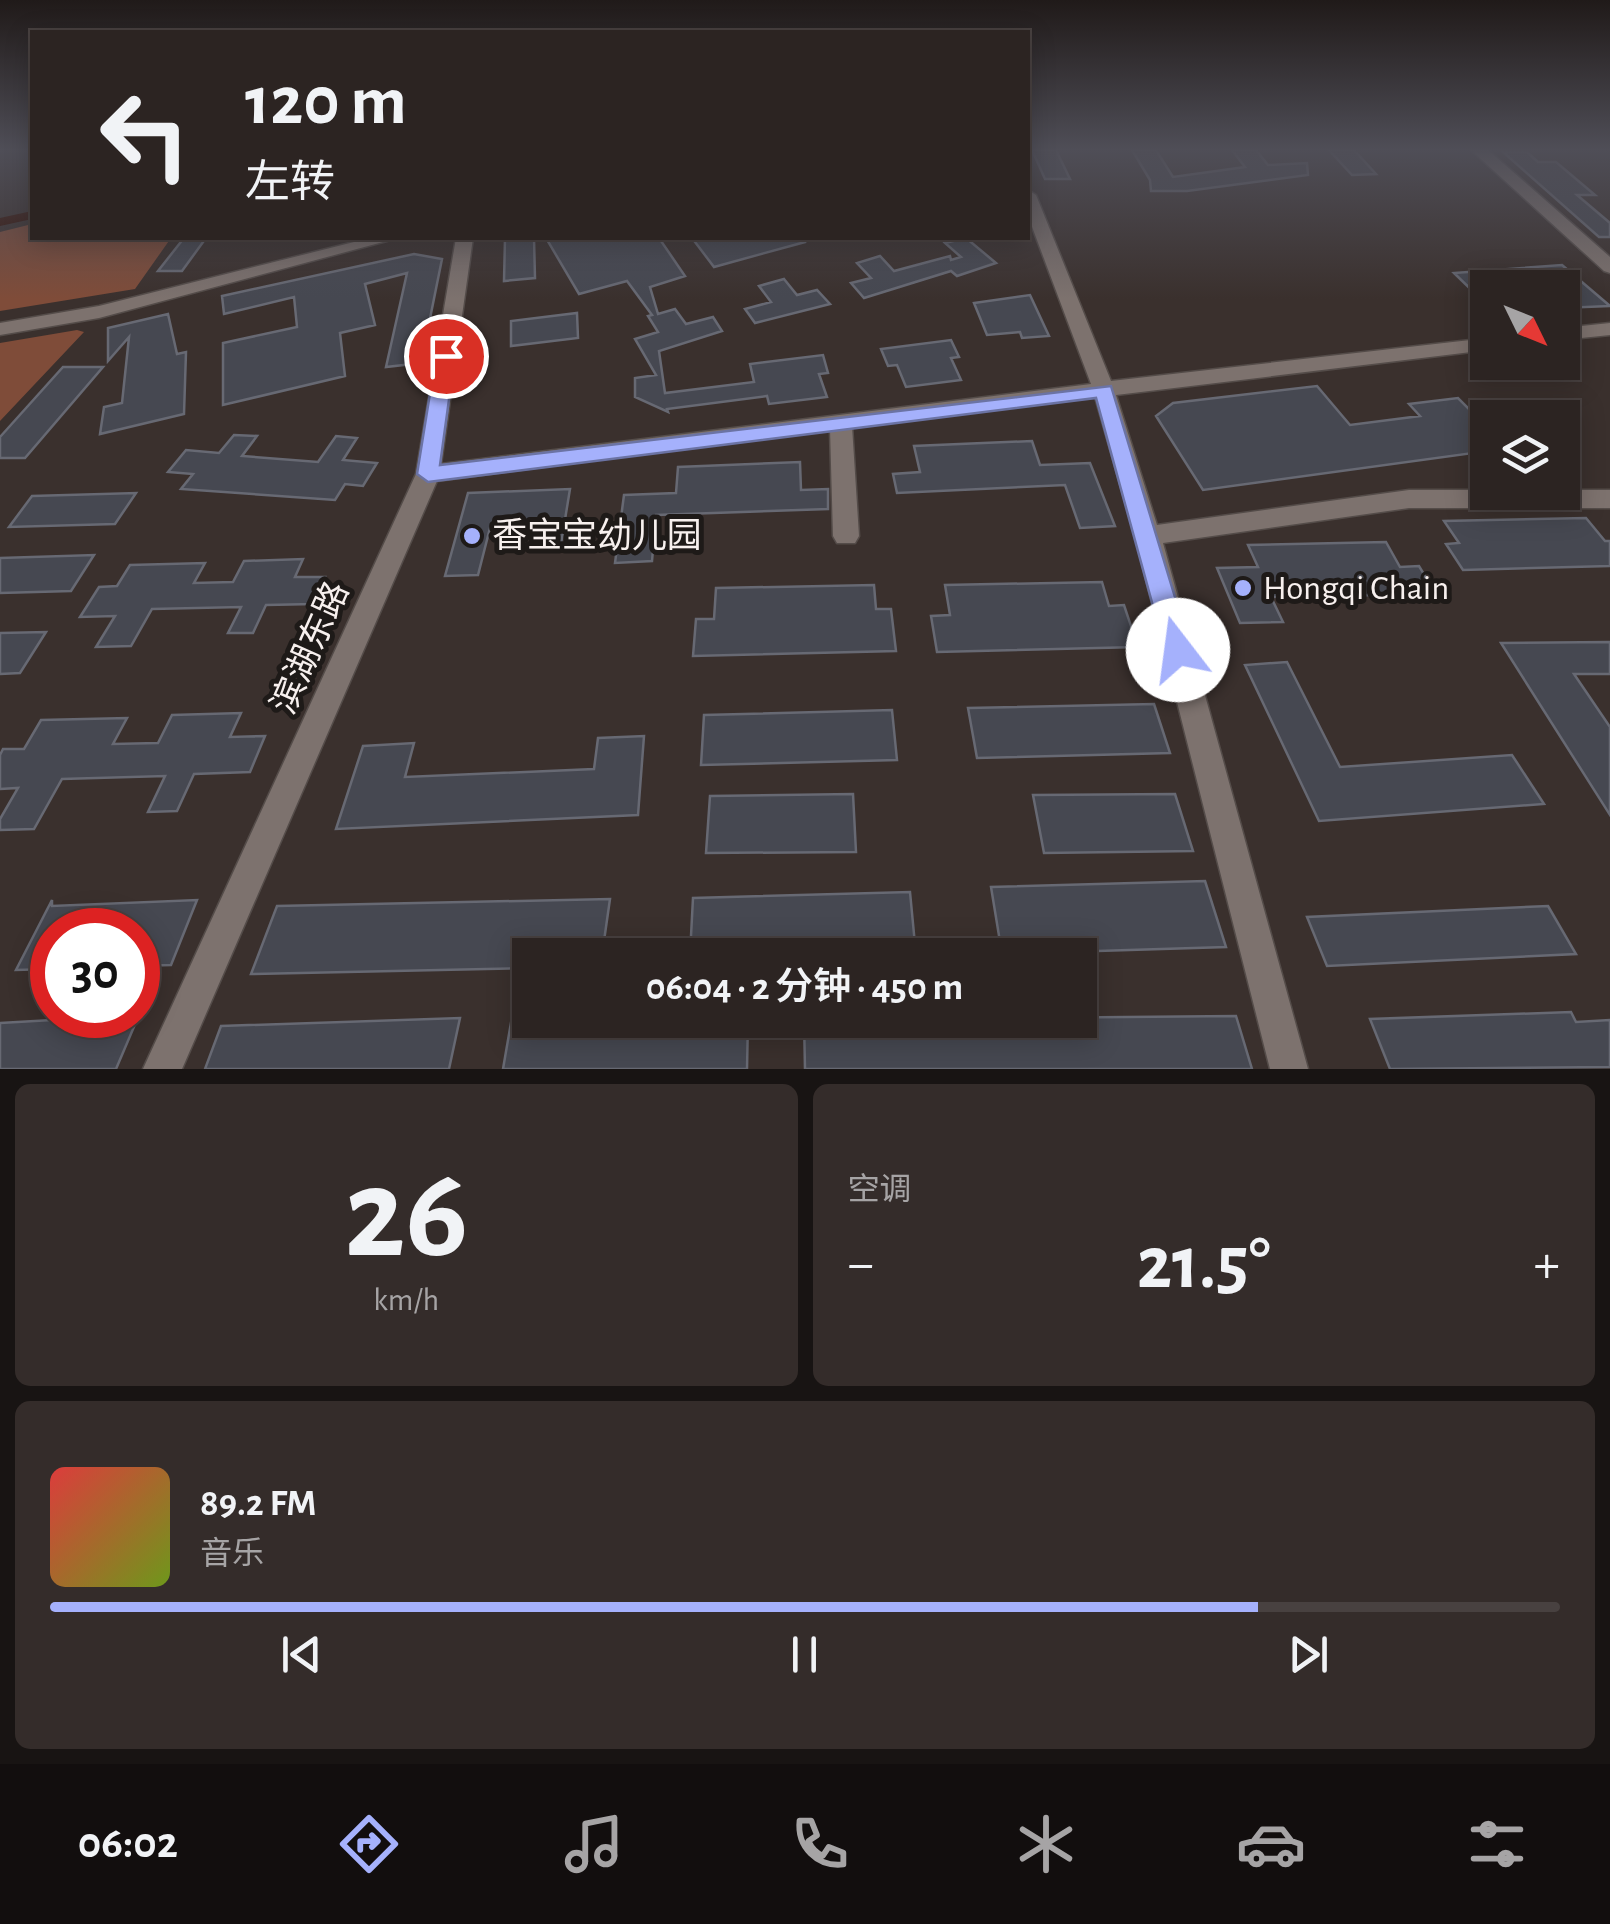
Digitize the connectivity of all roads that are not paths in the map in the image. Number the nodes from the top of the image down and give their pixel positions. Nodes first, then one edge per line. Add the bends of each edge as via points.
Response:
1 (1030, 200) edge
2 (1535, 200) edge
3 (381, 240) edge
4 (464, 240) edge
5 (1610, 267) edge
6 (1610, 328) edge
7 (0, 330) edge
8 (1580, 332) edge
9 (1470, 346) edge
10 (1104, 390) junction
11 (841, 420) junction
12 (428, 474) junction
13 (1610, 499) edge
14 (846, 536) dead end
15 (1148, 536) junction
16 (162, 1069) edge
17 (1289, 1069) edge

1 - 10 street
2 - 5 street
3 - 7 street via 99,312
4 - 12 street, 滨湖东路
6 - 8 street
9 - 10 street
10 - 11 street
10 - 15 street
11 - 12 street
11 - 14 street
12 - 16 street, 滨湖东路
13 - 15 street via 1409,499
15 - 17 street

